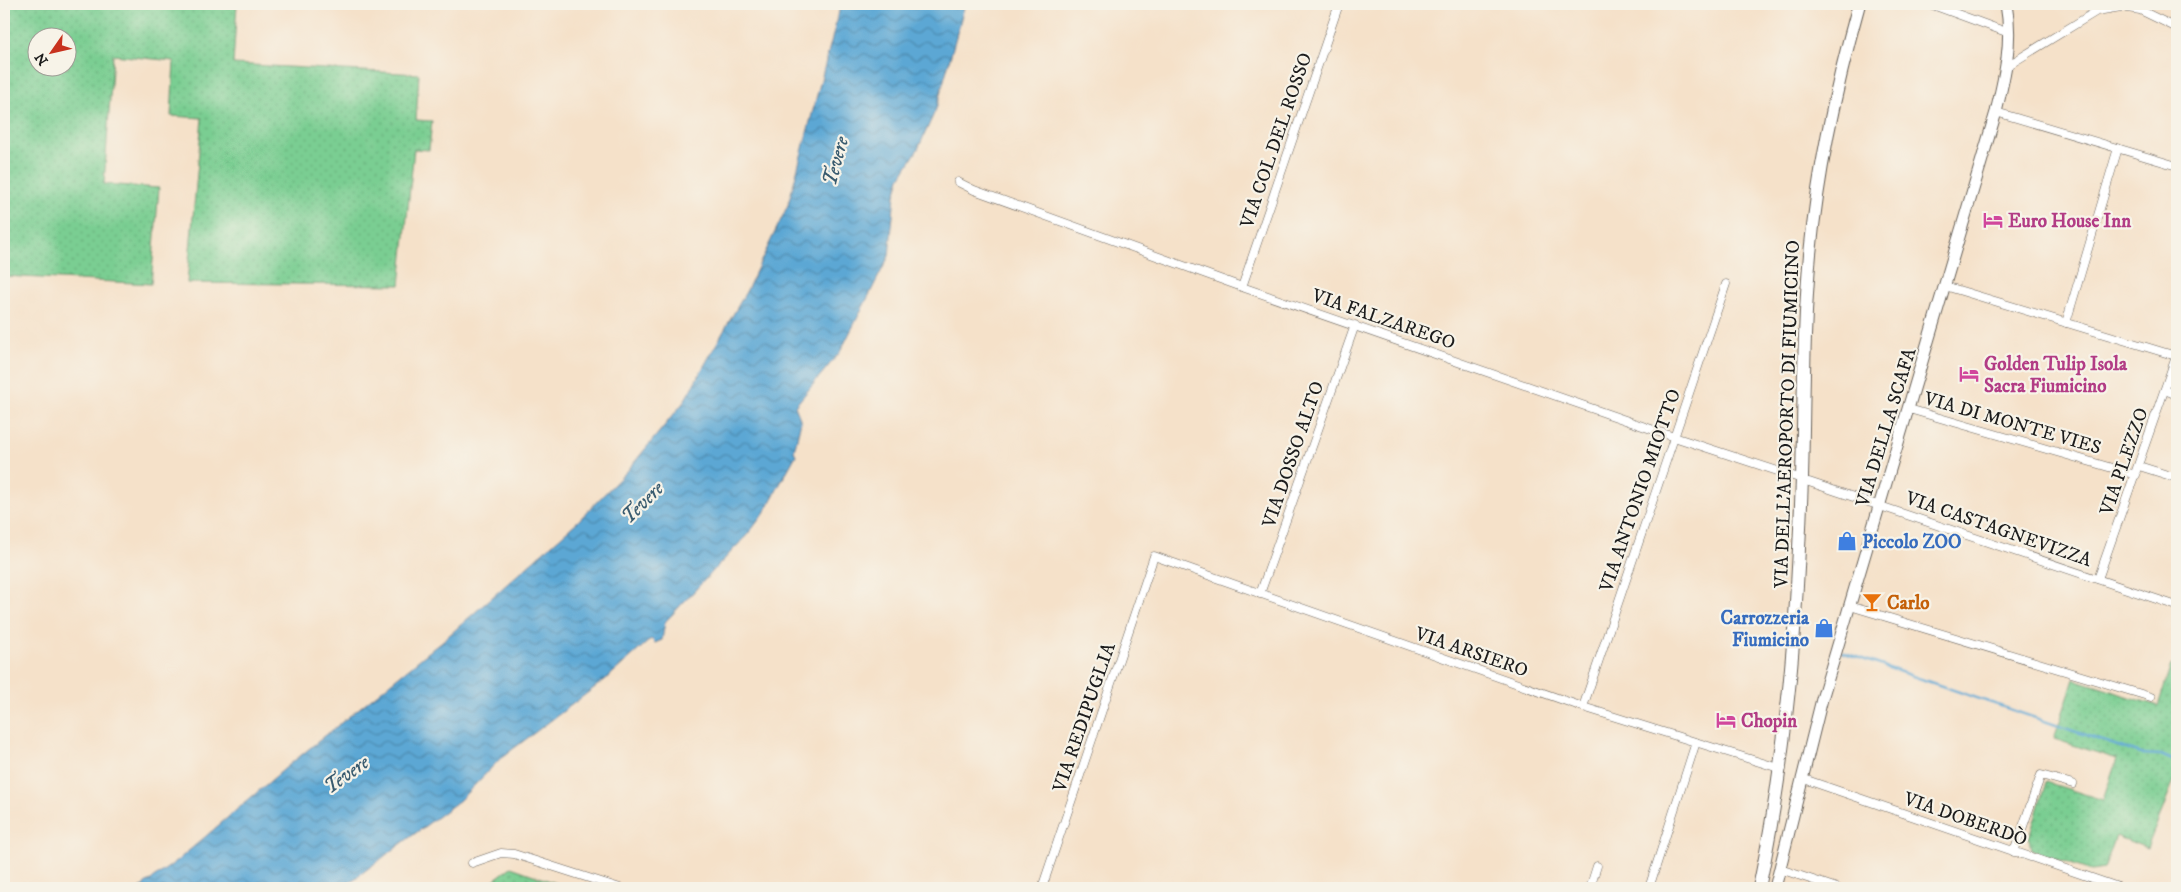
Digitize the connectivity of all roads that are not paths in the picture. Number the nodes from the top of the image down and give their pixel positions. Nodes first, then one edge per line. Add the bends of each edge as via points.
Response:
1 (1339, 4) edge
2 (1859, 4) edge
3 (1930, 4) edge
4 (2006, 4) edge
5 (2177, 28) edge
6 (2009, 33) junction
7 (2007, 66) junction
8 (1996, 112) junction
9 (2118, 148) junction
10 (2177, 166) edge
11 (958, 182) dead end
12 (1726, 284) dead end
13 (1945, 286) junction
14 (1242, 287) junction
15 (2066, 323) junction
16 (1355, 325) junction
17 (2177, 355) edge
18 (2165, 390) junction
19 (2177, 395) edge
20 (1909, 409) junction
21 (1674, 437) junction
22 (2139, 466) junction
23 (2136, 475) junction
24 (2177, 478) edge
25 (1805, 481) junction
26 (1879, 504) junction
27 (1154, 556) joint
28 (2098, 579) junction
29 (1260, 594) junction
30 (1850, 606) junction
31 (2177, 606) edge
32 (2151, 698) dead end
33 (1583, 706) junction
34 (1696, 742) junction
35 (1782, 769) junction
36 (1801, 778) junction
37 (2073, 784) dead end
38 (2014, 852) junction
39 (472, 863) dead end
40 (1597, 866) dead end
41 (1780, 869) junction
42 (620, 888) edge
43 (1042, 888) edge
44 (1591, 888) edge
45 (1649, 888) edge
46 (1759, 888) edge
47 (1775, 888) edge
48 (1837, 888) edge
49 (2121, 888) edge

1 - 14 street, VIA COL DEL ROSSO
2 - 25 main road, VIA DELL'AEROPORTO DI FIUMICINO via 1829,126 1810,255
3 - 6 street
4 - 6 street, VIA DELLA SCAFA
5 - 7 street via 2140,10 2121,7 2097,12
6 - 7 street, VIA DELLA SCAFA
7 - 8 street, VIA DELLA SCAFA
8 - 9 street
8 - 13 street, VIA DELLA SCAFA
9 - 10 street
9 - 15 street
11 - 14 street, VIA FALZAREGO
12 - 21 street, VIA ANTONIO MIOTTO
13 - 15 street
13 - 20 street, VIA DELLA SCAFA
14 - 16 street, VIA FALZAREGO
15 - 17 street
16 - 21 street, VIA FALZAREGO
16 - 29 street, VIA DOSSO ALTO
17 - 18 street, VIA PLEZZO
18 - 19 street
18 - 22 street, VIA PLEZZO
20 - 23 street, VIA DI MONTE VIES
20 - 26 street, VIA DELLA SCAFA
21 - 25 street, VIA FALZAREGO
21 - 33 street, VIA ANTONIO MIOTTO
22 - 23 street, VIA PLEZZO
22 - 24 street
23 - 28 street, VIA PLEZZO
25 - 26 street, VIA CASTAGNEVIZZA
25 - 35 main road, VIA DELL'AEROPORTO DI FIUMICINO
26 - 28 street, VIA CASTAGNEVIZZA
26 - 30 street, VIA DELLA SCAFA
27 - 29 street, VIA ARSIERO
27 - 43 street, VIA REDIPUGLIA
28 - 31 street, VIA CASTAGNEVIZZA
29 - 33 street, VIA ARSIERO
30 - 32 street
30 - 36 street, VIA DELLA SCAFA
33 - 34 street, VIA ARSIERO
34 - 35 street, VIA ARSIERO
34 - 45 street
35 - 46 main road, VIA DELL'AEROPORTO DI FIUMICINO
36 - 38 street, VIA DOBERDÒ
36 - 41 street, VIA DELLA SCAFA
37 - 38 street via 2041,775
38 - 49 street, VIA DOBERDÒ
39 - 42 street via 501,853 514,854
40 - 44 street
41 - 47 street, VIA DELLA SCAFA
41 - 48 street

